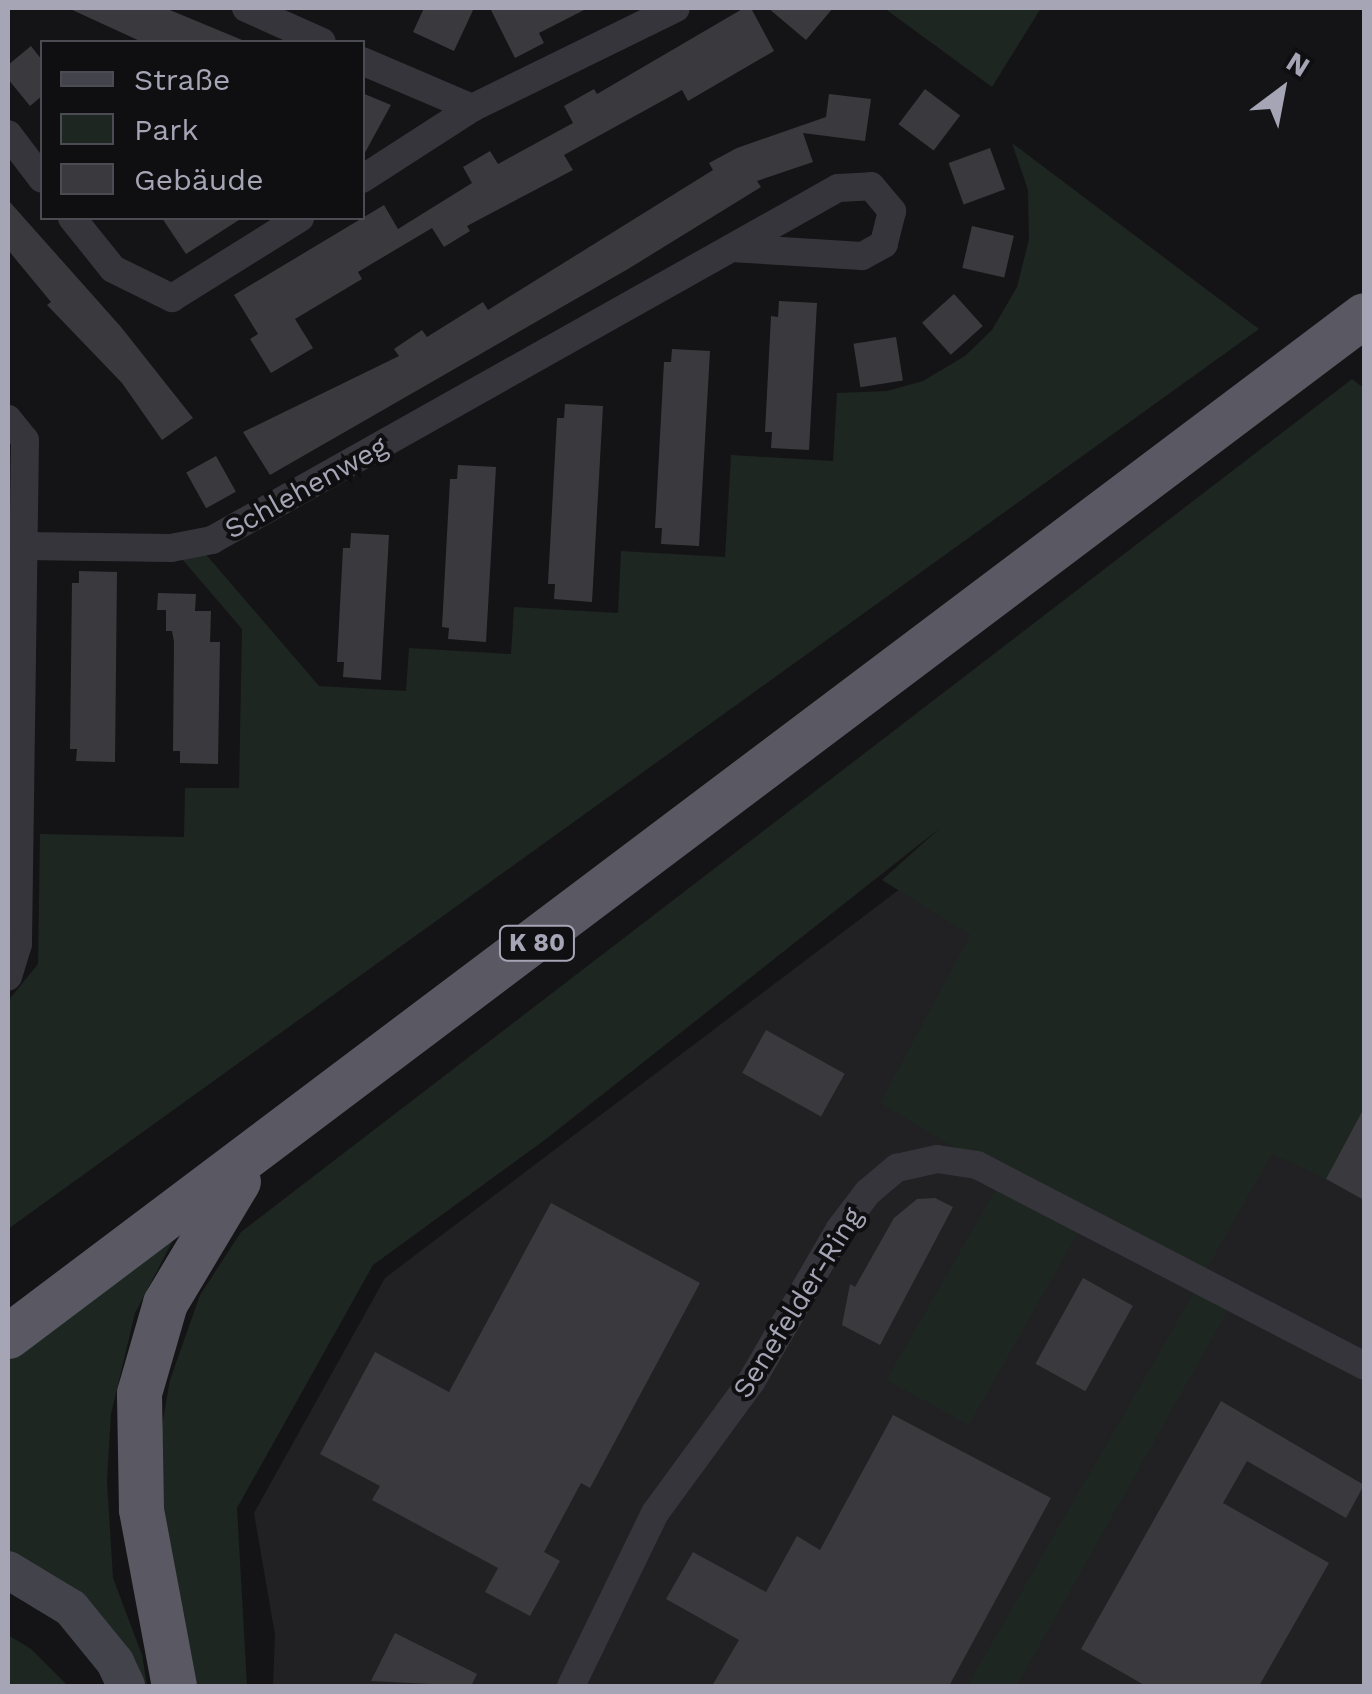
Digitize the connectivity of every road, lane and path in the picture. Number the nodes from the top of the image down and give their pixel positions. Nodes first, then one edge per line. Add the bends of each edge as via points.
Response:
1 (246, 8) edge
2 (676, 8) edge
3 (318, 40) edge
4 (365, 62) edge
5 (472, 108) junction
6 (8, 134) edge
7 (40, 176) edge
8 (365, 177) edge
9 (74, 220) edge
10 (297, 220) edge
11 (731, 248) junction
12 (1364, 315) edge
13 (8, 419) edge
14 (24, 546) junction
15 (8, 976) edge
16 (256, 1152) junction
17 (8, 1336) edge
18 (1364, 1366) edge
19 (8, 1570) edge
20 (126, 1686) edge
21 (174, 1686) edge
22 (571, 1686) edge

1 - 3 street
2 - 5 street
4 - 5 street
5 - 8 street
6 - 7 street
9 - 10 street via 113,269 172,298
11 - 11 street, Schlehenweg via 846,184 878,190 892,212 884,244 862,256
11 - 14 street, Schlehenweg via 221,536 171,548
12 - 16 highway, K 80
13 - 14 street via 25,440
14 - 15 street via 18,944
16 - 17 highway, K 80
16 - 21 highway via 184,1264 154,1332 139,1393 141,1509
18 - 22 street, Senefelder-Ring via 978,1165 937,1159 897,1168 839,1230 751,1382 655,1513
19 - 20 main road via 71,1608

